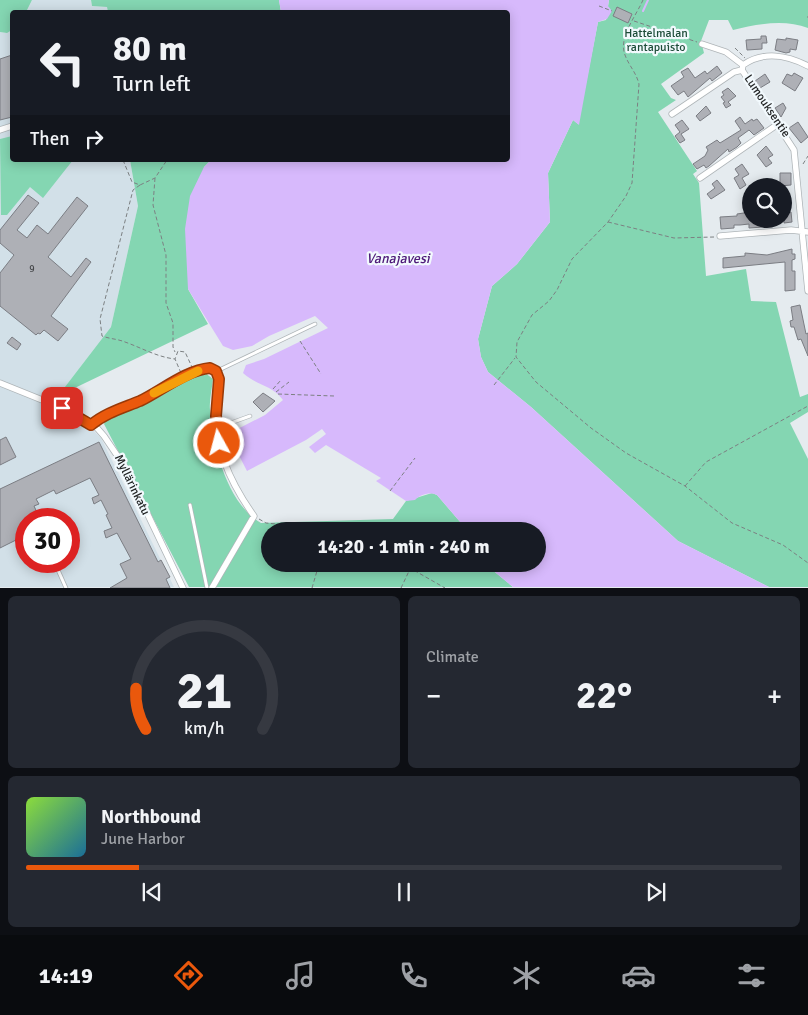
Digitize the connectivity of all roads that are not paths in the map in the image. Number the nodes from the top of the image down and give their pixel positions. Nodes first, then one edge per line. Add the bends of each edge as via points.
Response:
1 (702, 44) road end
2 (808, 66) edge
3 (742, 67) junction
4 (672, 114) dead end
5 (778, 124) junction
6 (700, 178) dead end
7 (805, 232) edge
8 (720, 236) road end
9 (808, 291) edge
10 (315, 324) dead end
11 (216, 371) junction
12 (0, 383) edge
13 (250, 416) dead end
14 (91, 425) junction
15 (217, 428) junction
16 (190, 506) dead end
17 (59, 573) edge
18 (66, 588) edge
19 (183, 588) edge
20 (207, 588) edge
21 (212, 588) edge

1 - 3 street, Lumouksentie via 725,50
2 - 3 street via 789,58 763,56
3 - 4 street
3 - 5 street, Lumouksentie
5 - 6 street
5 - 7 street, Lumouksentie via 794,150
7 - 8 street via 791,230
7 - 9 street, Lumouksentie
10 - 11 lane
11 - 14 street via 210,368 194,372
11 - 15 street via 219,379
12 - 14 street, Myllärinkatu via 62,408
13 - 15 lane
14 - 19 street, Myllärinkatu via 121,459
15 - 21 street via 219,443 234,483 254,516
16 - 20 lane
17 - 18 lane

